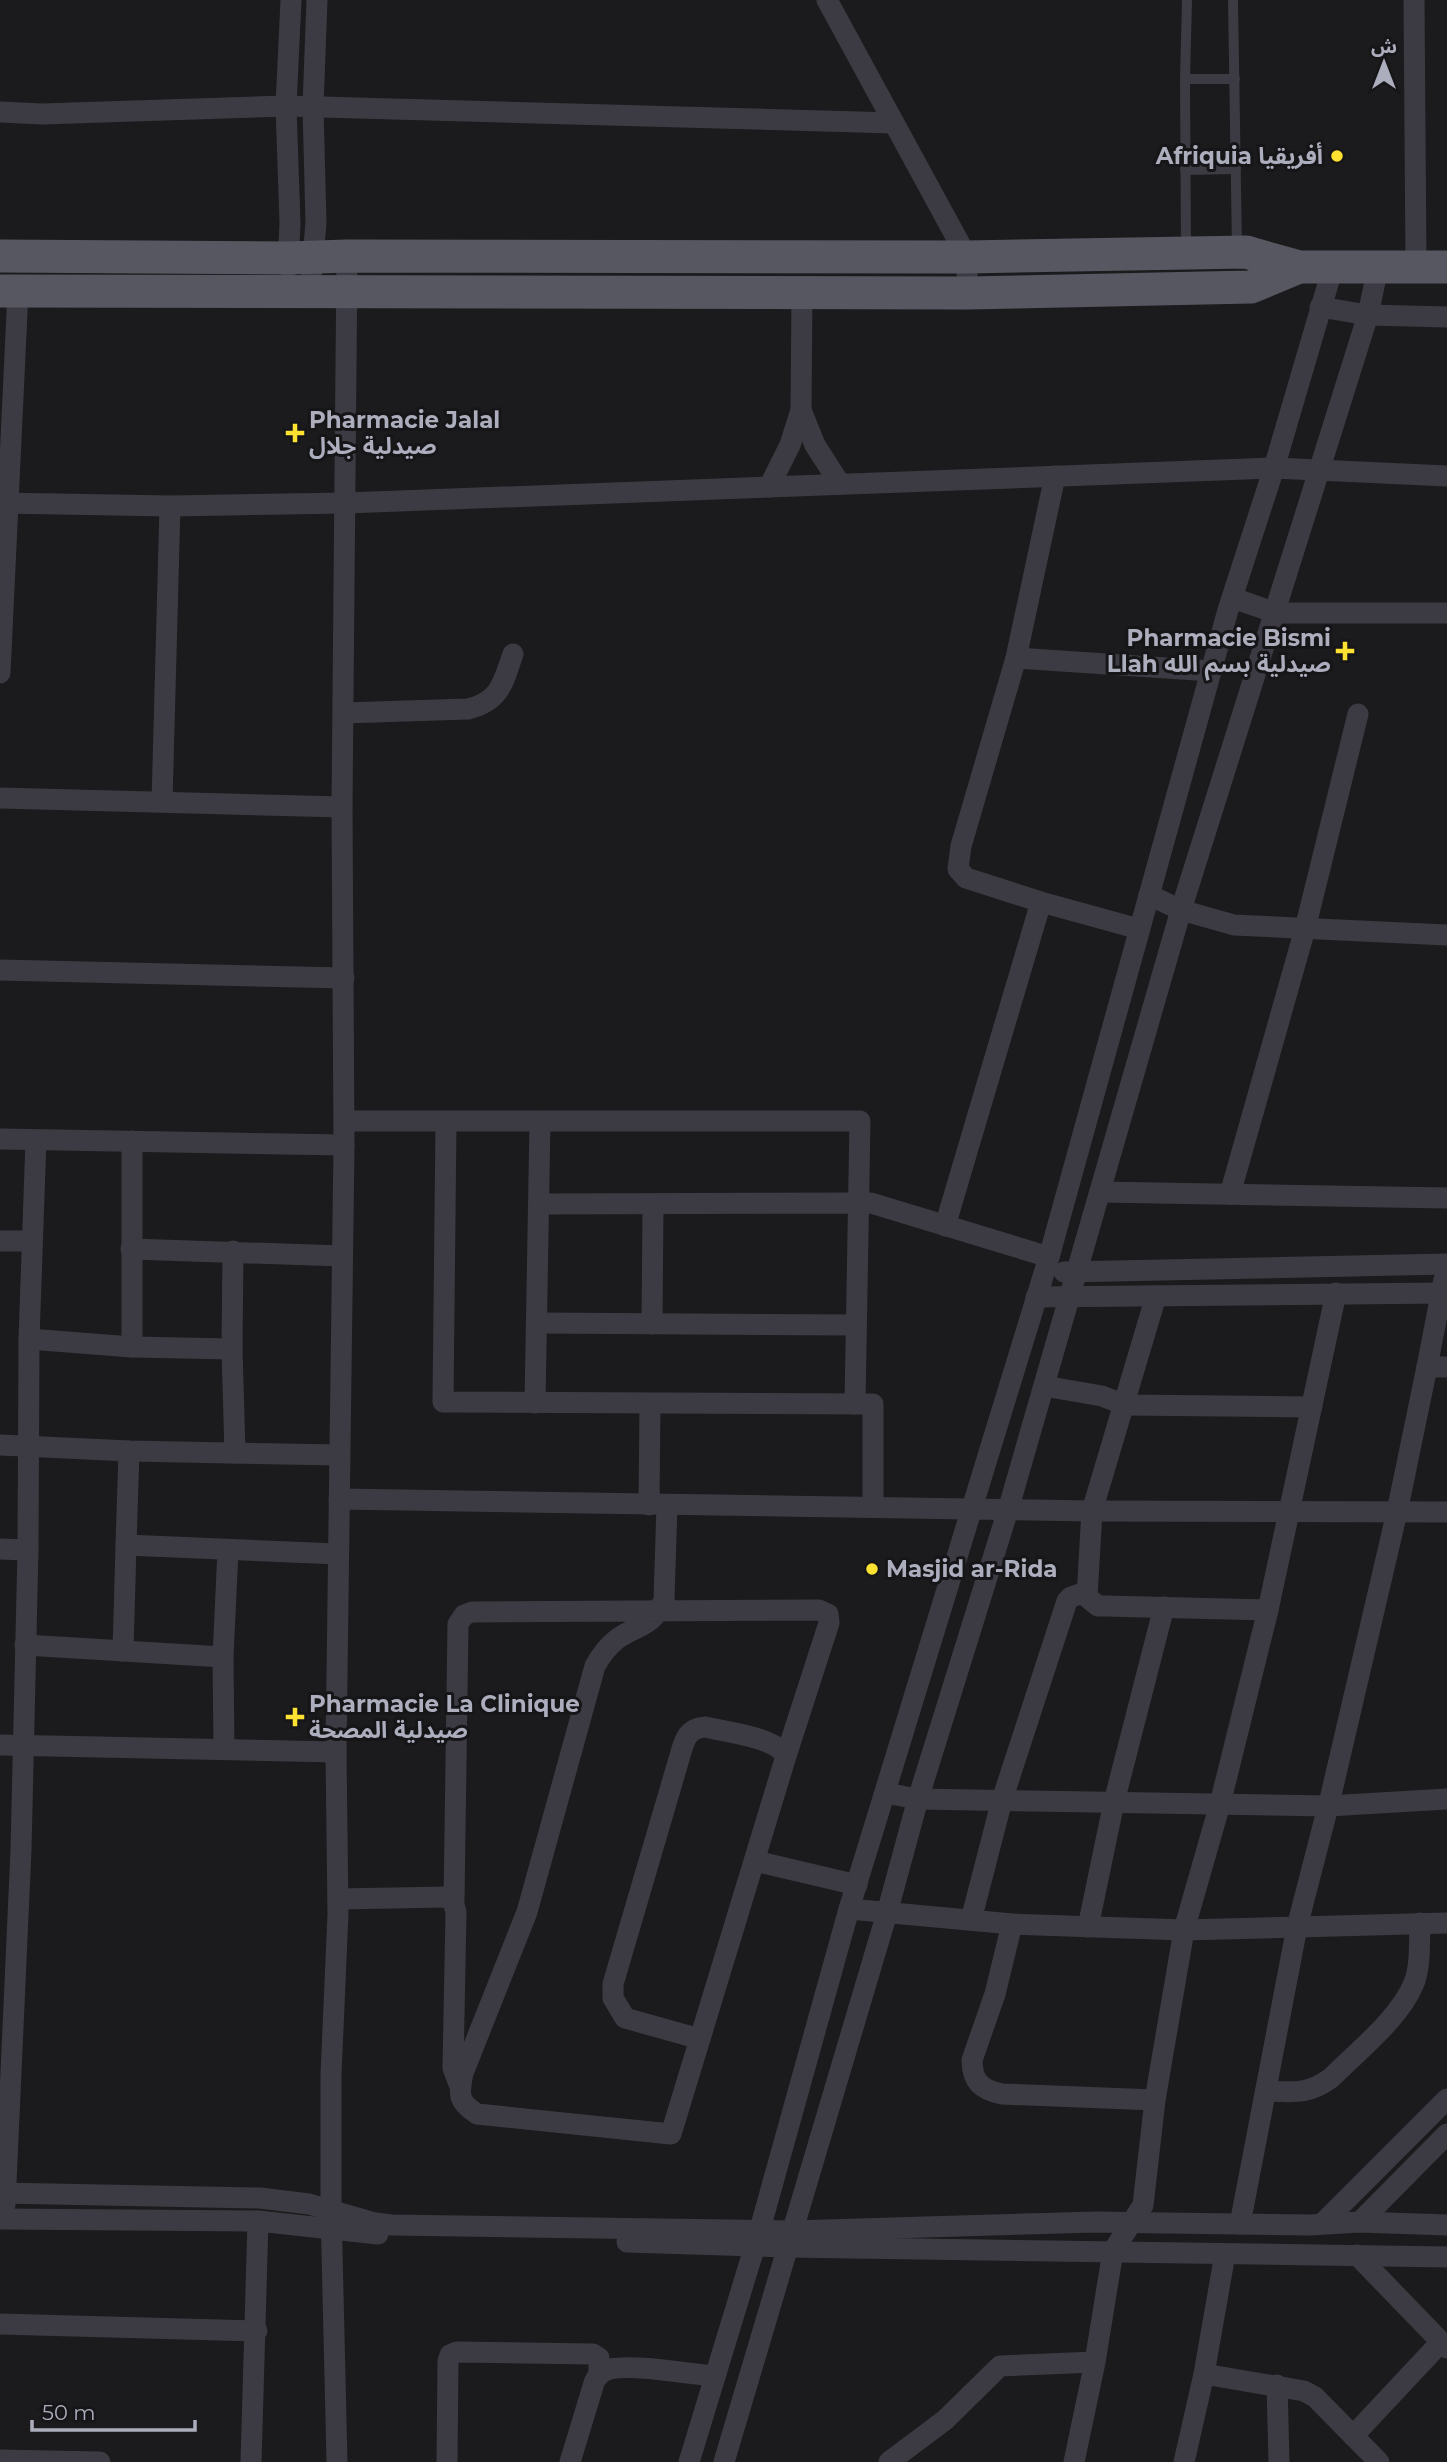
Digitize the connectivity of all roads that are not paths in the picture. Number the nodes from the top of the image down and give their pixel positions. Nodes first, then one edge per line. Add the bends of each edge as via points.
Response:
1 (290, 0) edge
2 (317, 0) edge
3 (827, 0) edge
4 (1187, 0) edge
5 (1233, 0) edge
6 (1414, 0) edge
7 (1185, 79) junction
8 (1235, 79) junction
9 (286, 106) junction
10 (313, 107) junction
11 (0, 112) edge
12 (894, 123) junction
13 (1236, 169) junction
14 (1185, 170) junction
15 (1186, 253) junction
16 (1238, 253) junction
17 (0, 256) edge
18 (317, 257) junction
19 (967, 257) junction
20 (1432, 266) edge
21 (1298, 267) junction
22 (1333, 267) junction
23 (1378, 267) junction
24 (9, 291) edge
25 (297, 291) junction
26 (346, 292) junction
27 (802, 292) junction
28 (967, 293) junction
29 (1320, 307) junction
30 (1368, 315) junction
31 (1447, 317) edge
32 (801, 410) junction
33 (1274, 468) junction
34 (1320, 470) junction
35 (1055, 476) junction
36 (1447, 476) edge
37 (840, 484) junction
38 (769, 487) junction
39 (5, 503) edge
40 (346, 503) junction
41 (170, 506) junction
42 (1233, 597) junction
43 (1276, 613) junction
44 (1447, 613) edge
45 (513, 654) dead end
46 (1016, 658) junction
47 (1211, 671) junction
48 (0, 673) edge
49 (344, 713) junction
50 (1358, 714) dead end
51 (0, 798) edge
52 (162, 802) junction
53 (342, 807) junction
54 (1149, 895) junction
55 (1041, 902) junction
56 (1181, 910) junction
57 (1139, 929) junction
58 (1305, 929) junction
59 (1447, 935) edge
60 (0, 970) edge
61 (344, 978) junction
62 (344, 1121) junction
63 (446, 1122) junction
64 (540, 1122) junction
65 (0, 1139) edge
66 (36, 1140) junction
67 (132, 1141) junction
68 (344, 1145) junction
69 (1100, 1192) junction
70 (1230, 1194) junction
71 (1447, 1198) edge
72 (859, 1203) junction
73 (540, 1204) junction
74 (653, 1204) junction
75 (946, 1226) junction
76 (0, 1241) edge
77 (32, 1241) junction
78 (131, 1249) junction
79 (233, 1251) junction
80 (342, 1256) junction
81 (1046, 1264) junction
82 (1447, 1264) edge
83 (1076, 1272) junction
84 (1444, 1292) edge
85 (1336, 1293) junction
86 (1156, 1296) junction
87 (1036, 1297) junction
88 (1070, 1297) junction
89 (538, 1323) junction
90 (652, 1324) junction
91 (856, 1325) junction
92 (29, 1339) junction
93 (132, 1347) junction
94 (232, 1349) junction
95 (1437, 1367) edge
96 (1044, 1387) junction
97 (535, 1404) junction
98 (650, 1404) junction
99 (855, 1404) junction
100 (1125, 1405) junction
101 (1312, 1407) junction
102 (0, 1446) edge
103 (28, 1447) junction
104 (129, 1451) junction
105 (234, 1453) junction
106 (339, 1455) junction
107 (339, 1499) junction
108 (658, 1505) junction
109 (873, 1507) junction
110 (972, 1509) junction
111 (1009, 1510) junction
112 (1092, 1511) junction
113 (1290, 1512) junction
114 (1397, 1512) junction
115 (1447, 1512) edge
116 (127, 1545) junction
117 (0, 1549) edge
118 (28, 1549) junction
119 (228, 1550) junction
120 (338, 1553) junction
121 (1086, 1592) junction
122 (1164, 1607) junction
123 (660, 1610) junction
124 (1268, 1610) junction
125 (25, 1645) junction
126 (122, 1651) junction
127 (223, 1657) junction
128 (0, 1745) edge
129 (22, 1746) junction
130 (224, 1749) junction
131 (336, 1752) junction
132 (786, 1756) junction
133 (885, 1793) junction
134 (918, 1799) junction
135 (1447, 1799) edge
136 (1002, 1800) junction
137 (1114, 1802) junction
138 (1220, 1804) junction
139 (1328, 1806) junction
140 (10, 1850) edge
141 (755, 1861) junction
142 (857, 1885) junction
143 (338, 1899) junction
144 (454, 1901) junction
145 (849, 1909) junction
146 (887, 1913) junction
147 (971, 1920) junction
148 (1420, 1923) junction
149 (1447, 1923) edge
150 (1012, 1924) junction
151 (1088, 1927) junction
152 (1297, 1927) junction
153 (1184, 1930) junction
154 (701, 2039) junction
155 (460, 2089) junction
156 (1266, 2091) junction
157 (1447, 2099) edge
158 (1155, 2100) junction
159 (1425, 2122) junction
160 (1445, 2140) edge
161 (3, 2193) edge
162 (331, 2218) junction
163 (2, 2219) edge
164 (258, 2221) junction
165 (1360, 2222) junction
166 (1130, 2223) junction
167 (1323, 2223) junction
168 (1240, 2224) junction
169 (1447, 2225) edge
170 (757, 2237) junction
171 (789, 2239) junction
172 (1113, 2251) junction
173 (1225, 2253) junction
174 (1357, 2255) junction
175 (1447, 2257) edge
176 (0, 2324) edge
177 (257, 2330) junction
178 (1444, 2345) edge
179 (1095, 2362) junction
180 (599, 2374) junction
181 (1204, 2374) junction
182 (715, 2376) junction
183 (1278, 2385) junction
184 (1353, 2437) junction
185 (0, 2460) edge
186 (100, 2462) edge
187 (251, 2462) edge
188 (337, 2462) edge
189 (447, 2462) edge
190 (570, 2462) edge
191 (689, 2462) edge
192 (724, 2462) edge
193 (889, 2462) edge
194 (1074, 2462) edge
195 (1184, 2462) edge
196 (1279, 2462) edge
197 (1379, 2462) edge

1 - 9 street
2 - 10 street
3 - 12 street
4 - 7 lane
5 - 8 lane
6 - 20 street
7 - 8 lane
7 - 14 lane
8 - 13 lane
9 - 10 street
9 - 11 street
9 - 18 street via 290,223
10 - 12 street
10 - 18 street
12 - 19 street
13 - 14 lane
13 - 16 lane
14 - 15 lane
15 - 16 main road
15 - 19 main road
16 - 21 main road
17 - 18 main road
18 - 19 main road
18 - 25 street
18 - 26 street
19 - 28 street
20 - 23 main road
21 - 22 main road
21 - 28 main road via 1251,287
22 - 23 main road
22 - 29 street
23 - 30 street
24 - 25 main road
24 - 39 street
25 - 26 main road
26 - 27 main road
26 - 40 street
27 - 28 main road
27 - 32 street
29 - 30 street
29 - 33 street
30 - 31 street
30 - 34 street
32 - 37 street
32 - 38 street
33 - 34 street
33 - 35 street
33 - 42 street
34 - 36 street
34 - 43 street
35 - 37 street
35 - 46 street
37 - 38 street
38 - 40 street
39 - 41 street
39 - 48 street
40 - 41 street
40 - 49 street
41 - 52 street
42 - 43 street
42 - 47 street
43 - 44 street
43 - 56 street
45 - 49 street via 500,689 482,705
46 - 47 street
46 - 55 street via 958,869 966,878
47 - 54 street
49 - 53 street
50 - 58 street
51 - 52 street
52 - 53 street
53 - 61 street
54 - 56 street
54 - 57 street
55 - 57 street
55 - 75 street
56 - 58 street via 1234,925
56 - 69 street
57 - 81 street
58 - 59 street
58 - 70 street
60 - 61 street
61 - 62 street
62 - 63 street
62 - 68 street
63 - 64 street
63 - 97 street via 443,1402
64 - 72 street via 860,1121
64 - 73 street
65 - 66 street
66 - 67 street
66 - 77 street
67 - 68 street
67 - 78 street
68 - 80 street
69 - 70 street
69 - 83 street
70 - 71 street
72 - 74 street
72 - 75 street
72 - 91 street
73 - 74 street
73 - 89 street
74 - 90 street
75 - 81 street
76 - 77 street
77 - 92 street
78 - 79 street
78 - 93 street
79 - 80 street
79 - 94 street
80 - 106 street
81 - 83 street
81 - 87 street
82 - 83 street
82 - 84 street
83 - 88 street
84 - 85 street
84 - 95 street
85 - 86 street
85 - 101 street
86 - 88 street
86 - 100 street
87 - 88 street
87 - 110 street
88 - 96 street
89 - 90 street
89 - 97 street
90 - 91 street
91 - 99 street
92 - 93 street
92 - 103 street
93 - 94 street
94 - 105 street
95 - 114 street
96 - 100 street via 1102,1395
96 - 111 street
97 - 98 street
98 - 99 street
98 - 108 street
99 - 109 street via 873,1404
100 - 101 street
100 - 112 street
101 - 113 street
102 - 103 street
103 - 104 street
103 - 118 street
104 - 105 street
104 - 116 street
105 - 106 street
106 - 107 street
107 - 108 street
107 - 120 street
108 - 109 street
108 - 123 street via 664,1600
109 - 110 street
110 - 111 street
110 - 133 street
111 - 112 street
111 - 134 street
112 - 113 street
112 - 121 street
113 - 114 street
113 - 124 street
114 - 115 street
114 - 139 street
116 - 119 street
116 - 126 street
117 - 118 street
118 - 125 street
119 - 120 street
119 - 127 street
120 - 131 street
121 - 122 street via 1098,1606
121 - 136 street via 1067,1601
122 - 124 street
122 - 137 street
123 - 132 street via 819,1610 828,1614 829,1623
123 - 144 street via 464,1615 458,1624
123 - 155 street via 603,1651 595,1666 527,1912
124 - 138 street
125 - 126 street
125 - 129 street
126 - 127 street
127 - 130 street
128 - 129 street
129 - 130 street
129 - 140 street
130 - 131 street
131 - 143 street
132 - 141 street
132 - 154 street via 767,1742 705,1727 688,1733 682,1751 612,1997 625,2018
133 - 134 street
133 - 142 street
134 - 136 street
134 - 146 street
135 - 139 street
136 - 137 street
136 - 147 street
137 - 138 street
137 - 151 street
138 - 139 street
138 - 153 street
139 - 152 street
140 - 161 street
141 - 142 street
141 - 154 street
142 - 145 street
143 - 144 street via 447,1897
143 - 162 street
144 - 155 street via 453,2068
145 - 146 street
145 - 170 street
146 - 147 street
146 - 171 street
147 - 150 street
148 - 149 street
148 - 152 street
148 - 156 street via 1414,1982 1401,2007 1319,2087 1304,2092
150 - 151 street
150 - 158 street via 972,2060 977,2084 988,2092 1003,2094
151 - 153 street
152 - 153 street
152 - 156 street
153 - 158 street
154 - 155 street via 671,2134 477,2114 465,2106
156 - 168 street
157 - 159 street
158 - 166 street via 1143,2205
159 - 160 street
159 - 167 street
160 - 165 street
161 - 162 street via 260,2198
161 - 163 street
162 - 164 street
162 - 170 street via 393,2225
162 - 188 street
163 - 164 street
164 - 177 street
165 - 167 street
165 - 169 street
166 - 168 street
166 - 171 street
166 - 172 street
167 - 168 street
170 - 171 street
170 - 182 street
171 - 172 street
171 - 192 street
172 - 173 street
172 - 179 street
173 - 174 street
173 - 181 street
174 - 175 street
174 - 178 street
176 - 177 street
177 - 187 street
178 - 184 street
179 - 193 street via 1000,2366 945,2420
179 - 194 street
180 - 182 street via 625,2368
180 - 189 street via 599,2358 593,2354 450,2355
180 - 190 street
181 - 183 street
181 - 195 street
182 - 191 street
183 - 184 street via 1315,2397
183 - 196 street
184 - 197 street
185 - 186 street

